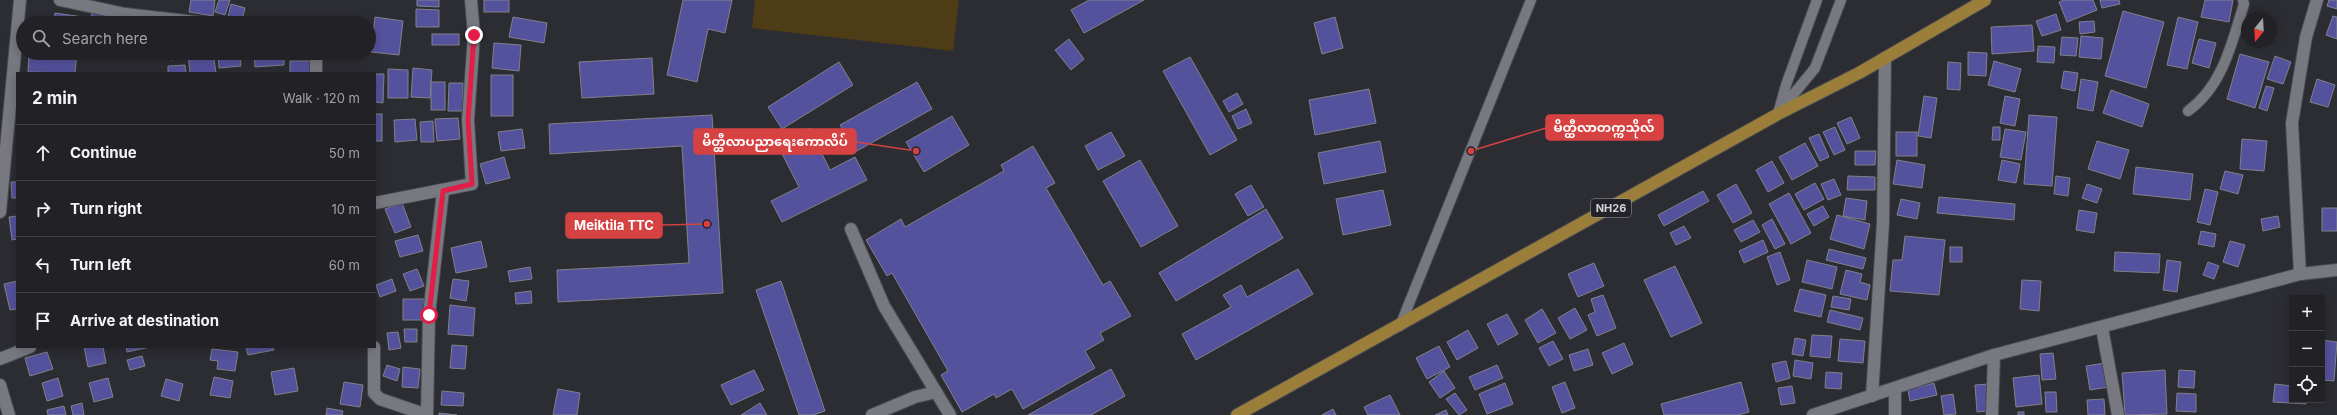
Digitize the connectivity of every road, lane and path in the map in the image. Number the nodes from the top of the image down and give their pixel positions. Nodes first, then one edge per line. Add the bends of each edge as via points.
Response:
1 (20, 0) edge
2 (60, 0) edge
3 (471, 0) edge
4 (1531, 0) edge
5 (1818, 0) edge
6 (1841, 0) edge
7 (1985, 0) edge
8 (2243, 0) edge
9 (2317, 0) edge
10 (19, 16) edge
11 (143, 16) edge
12 (1885, 58) junction
13 (16, 60) edge
14 (316, 60) edge
15 (316, 72) edge
16 (2188, 111) dead end
17 (1778, 114) junction
18 (13, 117) edge
19 (443, 191) junction
20 (376, 203) edge
21 (0, 212) edge
22 (851, 229) dead end
23 (2337, 270) edge
24 (2300, 274) junction
25 (1400, 326) junction
26 (2102, 328) junction
27 (28, 348) edge
28 (374, 348) edge
29 (1994, 355) junction
30 (0, 359) edge
31 (0, 385) edge
32 (1895, 388) junction
33 (936, 392) junction
34 (1872, 396) junction
35 (9, 415) edge
36 (427, 415) edge
37 (872, 415) edge
38 (950, 415) edge
39 (1238, 415) edge
40 (1813, 415) edge
41 (1895, 415) edge
42 (1992, 415) edge
43 (2118, 415) edge

1 - 10 street
2 - 11 street
3 - 19 street via 474,35 468,120 472,184
4 - 25 lane
5 - 17 lane via 1786,85
6 - 17 lane via 1815,68
7 - 12 highway, NH26
8 - 16 lane via 2227,61 2202,101
9 - 24 street via 2306,37 2292,123
12 - 17 highway, NH26
12 - 34 street via 1883,223
13 - 18 street
14 - 15 street
17 - 25 highway, NH26
18 - 21 street
19 - 20 street
19 - 36 street via 429,315
22 - 33 street via 884,306
23 - 24 street
24 - 26 street
25 - 39 highway, NH26
26 - 29 street
26 - 43 street
27 - 30 street
28 - 36 street via 374,393 380,399
29 - 32 street
29 - 42 street
31 - 35 street
32 - 34 street
32 - 41 street
33 - 37 street via 916,397
33 - 38 street
34 - 40 street

